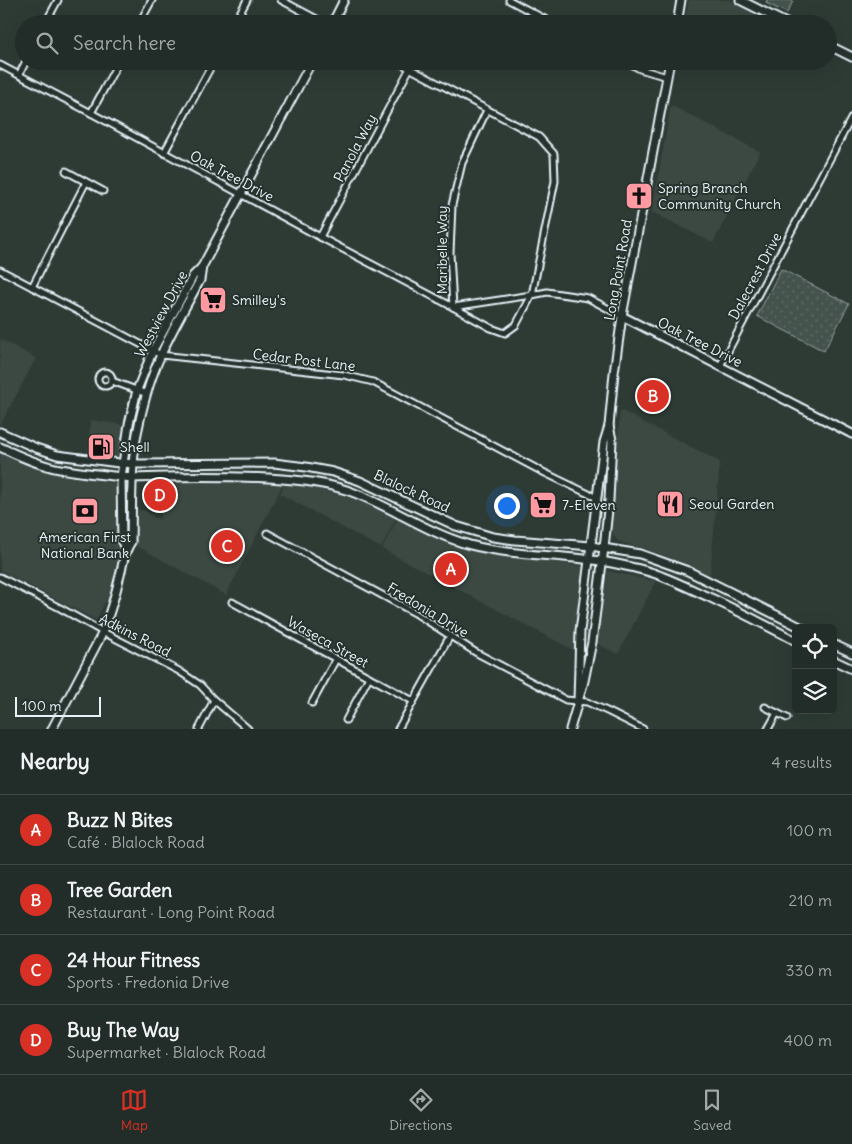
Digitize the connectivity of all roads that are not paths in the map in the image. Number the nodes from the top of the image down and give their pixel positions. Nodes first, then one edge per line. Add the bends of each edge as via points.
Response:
1 (58, 0) edge
2 (152, 0) edge
3 (247, 0) edge
4 (281, 0) edge
5 (344, 0) edge
6 (509, 0) edge
7 (681, 0) edge
8 (740, 0) edge
9 (50, 15) edge
10 (144, 15) edge
11 (239, 15) edge
12 (309, 15) edge
13 (336, 15) edge
14 (537, 15) edge
15 (678, 15) edge
16 (770, 15) edge
17 (837, 50) edge
18 (852, 57) edge
19 (0, 65) edge
20 (21, 70) edge
21 (114, 70) edge
22 (209, 70) edge
23 (307, 70) edge
24 (409, 70) edge
25 (414, 70) edge
26 (643, 70) edge
27 (668, 70) edge
28 (18, 75) junction
29 (667, 77) junction
30 (488, 110) junction
31 (91, 113) junction
32 (852, 117) edge
33 (164, 153) junction
34 (66, 171) dead end
35 (86, 182) junction
36 (102, 190) dead end
37 (240, 195) junction
38 (320, 237) junction
39 (202, 267) junction
40 (0, 270) edge
41 (32, 287) junction
42 (532, 295) junction
43 (453, 307) junction
44 (622, 316) junction
45 (153, 350) junction
46 (161, 355) junction
47 (720, 366) junction
48 (112, 381) dead end
49 (137, 390) junction
50 (147, 394) junction
51 (609, 426) junction
52 (0, 432) edge
53 (852, 434) edge
54 (0, 447) edge
55 (36, 448) junction
56 (31, 460) junction
57 (123, 464) junction
58 (133, 464) junction
59 (233, 464) junction
60 (306, 467) junction
61 (230, 476) junction
62 (121, 477) junction
63 (132, 478) junction
64 (305, 480) junction
65 (597, 498) junction
66 (411, 504) junction
67 (404, 516) junction
68 (267, 533) dead end
69 (493, 537) junction
70 (591, 546) junction
71 (604, 548) junction
72 (126, 550) junction
73 (492, 550) junction
74 (589, 560) junction
75 (602, 562) junction
76 (0, 577) edge
77 (700, 577) junction
78 (693, 590) junction
79 (232, 602) dead end
80 (765, 609) junction
81 (758, 622) junction
82 (794, 624) edge
83 (102, 632) junction
84 (450, 636) junction
85 (792, 639) edge
86 (837, 646) edge
87 (852, 653) edge
88 (336, 659) junction
89 (837, 662) edge
90 (852, 670) edge
91 (369, 677) junction
92 (214, 700) junction
93 (413, 701) junction
94 (578, 701) junction
95 (312, 703) dead end
96 (765, 707) dead end
97 (777, 713) junction
98 (787, 718) dead end
99 (346, 720) dead end
100 (52, 729) edge
101 (199, 729) edge
102 (248, 729) edge
103 (398, 729) edge
104 (570, 729) edge
105 (643, 729) edge
106 (768, 729) edge

1 - 9 street
2 - 10 street
3 - 11 street
4 - 12 street
5 - 13 main road
6 - 14 street
7 - 15 main road
8 - 16 main road
17 - 18 main road
19 - 28 street, Oak Tree Drive
20 - 28 street
21 - 31 street
22 - 33 street
23 - 37 main road, Westview Drive
24 - 38 street, Panola Way
25 - 30 street
26 - 29 street
27 - 29 main road, Long Point Road
28 - 31 street, Oak Tree Drive
29 - 44 main road, Long Point Road
30 - 42 street via 539,137 554,154 555,181
30 - 43 street, Maribelle Way via 462,162 452,205
31 - 33 street, Oak Tree Drive
32 - 47 street, Dalecrest Drive
33 - 37 street, Oak Tree Drive
34 - 35 street
35 - 36 street
35 - 41 street
37 - 38 street, Oak Tree Drive
37 - 39 main road, Westview Drive
38 - 43 street, Oak Tree Drive
39 - 45 main road, Westview Drive via 193,276
39 - 46 main road, Westview Drive via 200,280
40 - 41 street, Cedar Post Lane
41 - 45 street, Cedar Post Lane
42 - 43 street, Oak Tree Drive
42 - 43 street, Oak Tree Drive via 516,325 505,333
42 - 44 street, Oak Tree Drive via 547,292 588,298
44 - 47 main road, Oak Tree Drive
44 - 51 main road, Long Point Road
45 - 46 street, Cedar Post Lane
45 - 49 main road, Westview Drive
46 - 50 main road, Westview Drive
46 - 65 street, Cedar Post Lane via 344,375 373,382
47 - 53 main road, Oak Tree Drive
48 - 49 street
49 - 50 street
49 - 57 main road, Westview Drive
50 - 58 main road, Westview Drive via 138,425
51 - 65 main road, Long Point Road
51 - 71 main road, Long Point Road via 612,440
52 - 55 main road, Blalock Road
54 - 56 main road, Blalock Road
55 - 56 main road
55 - 57 main road, Blalock Road via 57,455
56 - 62 main road, Blalock Road via 54,468
57 - 58 main road, Blalock Road
57 - 62 main road, Westview Drive
58 - 59 main road, Blalock Road
58 - 63 main road, Westview Drive
59 - 60 main road, Blalock Road via 274,463
59 - 61 main road
60 - 64 main road
60 - 66 main road, Blalock Road via 360,481
61 - 63 main road, Blalock Road
61 - 64 main road, Blalock Road
62 - 63 main road, Blalock Road
62 - 72 main road, Westview Drive via 122,542
63 - 72 main road, Westview Drive via 131,542
64 - 67 main road, Blalock Road via 356,493
65 - 70 main road, Long Point Road
66 - 67 main road
66 - 69 main road, Blalock Road via 456,526
67 - 73 main road, Blalock Road via 450,538
68 - 84 street, Fredonia Drive via 415,612
69 - 70 main road, Blalock Road
69 - 73 main road
70 - 71 main road, Blalock Road
70 - 74 main road, Long Point Road
71 - 75 main road, Long Point Road
71 - 77 main road, Blalock Road via 640,554
72 - 83 main road, Westview Drive
73 - 74 main road, Blalock Road
74 - 75 main road, Blalock Road
74 - 94 main road, Long Point Road via 580,631
75 - 78 main road, Blalock Road via 657,574
75 - 94 main road, Long Point Road via 592,642
76 - 83 street, Adkins Road
77 - 78 main road
77 - 80 main road, Blalock Road
78 - 81 main road, Blalock Road
79 - 88 street, Waseca Street
80 - 81 main road
80 - 82 main road, Blalock Road
81 - 85 main road, Blalock Road
83 - 92 street, Adkins Road via 179,671 200,685
83 - 100 main road, Westview Drive
84 - 93 street
84 - 94 street, Fredonia Drive via 566,700
86 - 87 main road
88 - 91 street, Waseca Street
88 - 95 street
89 - 90 main road
91 - 93 street, Waseca Street
91 - 99 street
92 - 101 street
92 - 102 street, Adkins Road
93 - 103 street
94 - 104 main road, Long Point Road
94 - 105 street, Fredonia Drive via 587,702
96 - 97 street
97 - 98 street
97 - 106 street

